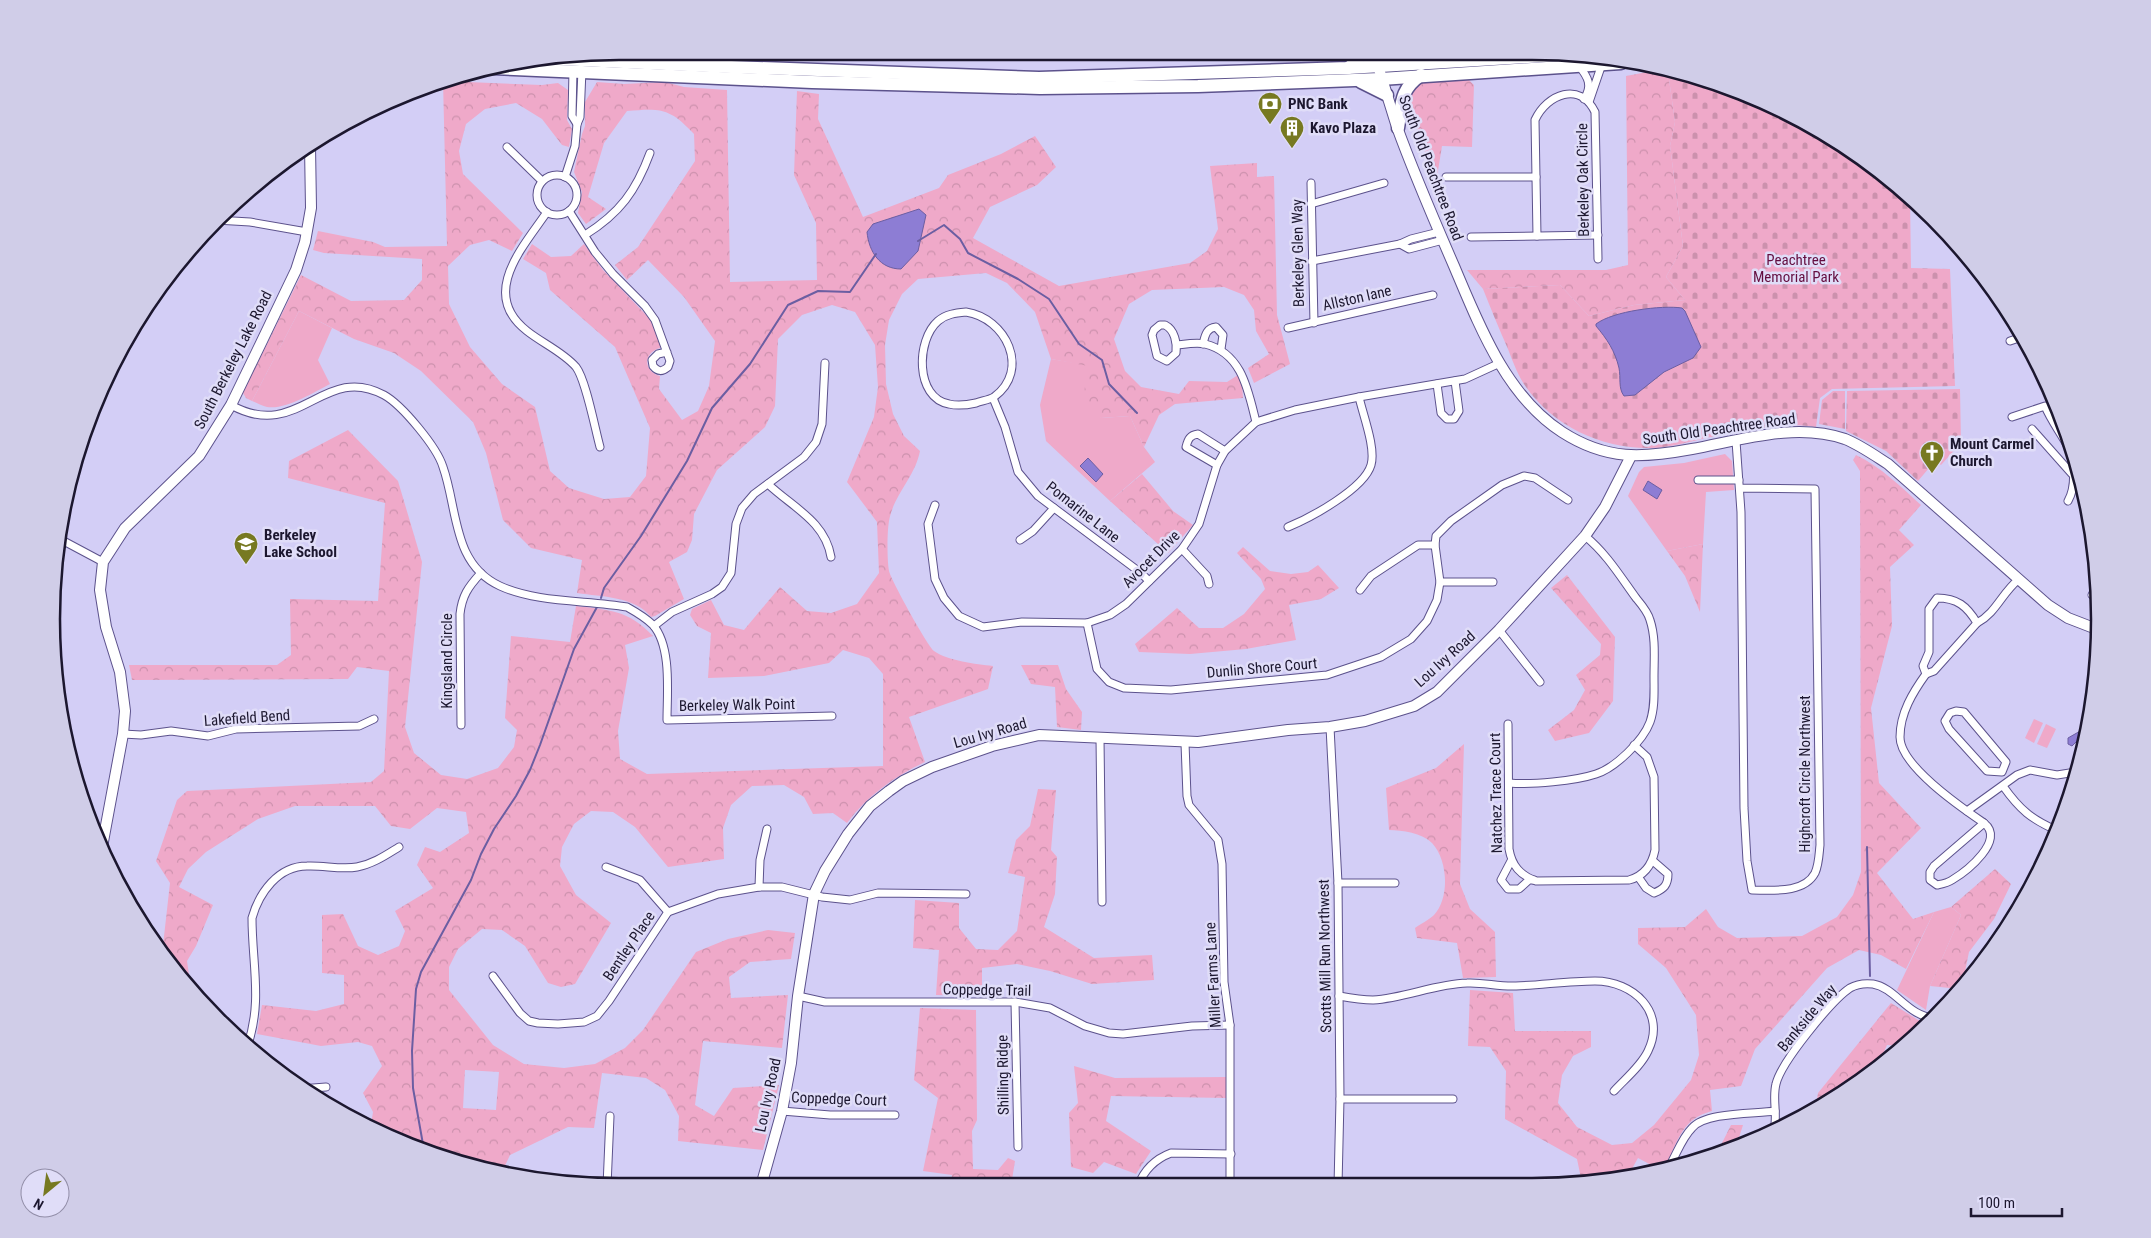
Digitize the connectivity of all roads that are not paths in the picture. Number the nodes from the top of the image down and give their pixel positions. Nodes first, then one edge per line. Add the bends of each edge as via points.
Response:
1 (1357, 60) edge
2 (1376, 60) edge
3 (1393, 60) edge
4 (1563, 61) edge
5 (1578, 62) edge
6 (578, 63) edge
7 (1602, 64) edge
8 (548, 65) edge
9 (1418, 70) junction
10 (1380, 72) junction
11 (1350, 74) junction
12 (1592, 83) junction
13 (1387, 95) junction
14 (1586, 101) junction
15 (1398, 128) junction
16 (507, 147) dead end
17 (310, 153) edge
18 (650, 153) dead end
19 (1446, 177) dead end
20 (1536, 177) junction
21 (565, 178) junction
22 (542, 181) junction
23 (1311, 183) dead end
24 (1384, 183) dead end
25 (1311, 204) junction
26 (569, 211) junction
27 (546, 212) junction
28 (227, 221) edge
29 (307, 232) junction
30 (585, 235) junction
31 (1441, 236) junction
32 (1537, 236) junction
33 (1598, 236) junction
34 (1414, 238) junction
35 (1471, 238) dead end
36 (1400, 244) junction
37 (1416, 248) junction
38 (1598, 259) dead end
39 (1312, 261) junction
40 (1433, 295) dead end
41 (1314, 323) junction
42 (1288, 328) dead end
43 (2016, 339) edge
44 (2010, 341) dead end
45 (1203, 344) junction
46 (1177, 345) junction
47 (1221, 349) junction
48 (667, 352) dead end
49 (825, 363) dead end
50 (1500, 363) junction
51 (1455, 381) junction
52 (1437, 384) junction
53 (1359, 397) junction
54 (993, 398) junction
55 (231, 405) junction
56 (2012, 417) dead end
57 (1256, 422) junction
58 (2055, 424) edge
59 (2032, 429) dead end
60 (1736, 441) junction
61 (600, 447) dead end
62 (1225, 451) junction
63 (1631, 456) junction
64 (1217, 465) junction
65 (2071, 472) edge
66 (1698, 480) dead end
67 (1739, 480) junction
68 (2074, 482) edge
69 (768, 484) junction
70 (1740, 488) junction
71 (1568, 500) dead end
72 (2068, 501) dead end
73 (935, 505) dead end
74 (1054, 508) junction
75 (1288, 527) dead end
76 (1585, 536) junction
77 (1020, 540) dead end
78 (66, 542) edge
79 (1435, 545) junction
80 (1182, 550) junction
81 (831, 557) dead end
82 (103, 562) junction
83 (481, 573) junction
84 (2018, 580) junction
85 (1149, 581) junction
86 (1440, 582) junction
87 (1493, 582) dead end
88 (1209, 584) dead end
89 (1360, 590) dead end
90 (1087, 623) junction
91 (1977, 623) junction
92 (654, 626) junction
93 (2091, 627) edge
94 (1499, 630) junction
95 (1926, 674) junction
96 (1540, 682) dead end
97 (832, 716) dead end
98 (374, 719) dead end
99 (1508, 724) dead end
100 (460, 725) dead end
101 (1330, 727) junction
102 (123, 734) junction
103 (1100, 738) junction
104 (1185, 743) junction
105 (1634, 745) junction
106 (2002, 772) junction
107 (2069, 773) edge
108 (2011, 780) junction
109 (1509, 783) junction
110 (2003, 786) junction
111 (1967, 811) junction
112 (1984, 824) junction
113 (2050, 827) edge
114 (766, 829) dead end
115 (104, 836) edge
116 (399, 847) dead end
117 (1512, 861) junction
118 (1653, 861) junction
119 (606, 867) dead end
120 (1639, 878) junction
121 (1536, 880) junction
122 (1338, 883) junction
123 (1395, 883) dead end
124 (759, 887) junction
125 (814, 894) junction
126 (966, 894) dead end
127 (1102, 902) dead end
128 (668, 912) junction
129 (493, 976) dead end
130 (798, 996) junction
131 (1339, 996) junction
132 (1015, 1002) junction
133 (1924, 1017) edge
134 (1230, 1025) junction
135 (250, 1039) edge
136 (314, 1087) edge
137 (326, 1087) dead end
138 (1614, 1091) dead end
139 (1340, 1099) junction
140 (1453, 1099) dead end
141 (782, 1111) junction
142 (1775, 1111) junction
143 (895, 1115) dead end
144 (610, 1116) dead end
145 (1774, 1122) edge
146 (1018, 1147) dead end
147 (1231, 1154) junction
148 (1672, 1160) edge
149 (607, 1178) edge
150 (763, 1178) edge
151 (1143, 1178) edge
152 (1230, 1178) edge
153 (1338, 1178) edge

1 - 11 highway
2 - 10 street, South Old Peachtree Road
3 - 9 highway
4 - 9 highway
5 - 12 street
6 - 8 highway
6 - 11 highway via 1039,78
6 - 21 street via 572,116 577,124 575,146
7 - 12 street, Berkeley Oak Circle
9 - 10 highway
9 - 15 highway via 1401,101
10 - 11 highway
10 - 13 street, South Old Peachtree Road
11 - 13 highway
12 - 14 street, Berkeley Oak Circle
13 - 15 street, South Old Peachtree Road
14 - 20 street via 1575,94 1560,95 1549,100 1538,113 1535,120
14 - 33 street, Berkeley Oak Circle via 1595,112
15 - 31 street, South Old Peachtree Road
16 - 22 street
17 - 29 street, South Berkeley Lake Road via 311,208
18 - 30 street via 623,205
19 - 20 street
20 - 32 street
21 - 22 street via 552,176
21 - 26 street via 574,186 576,193
22 - 27 street via 537,200
23 - 25 street, Berkeley Glen Way
24 - 25 street
25 - 39 street, Berkeley Glen Way
26 - 27 street via 556,215
26 - 30 street
27 - 61 street via 511,266 505,300 513,318 576,367 583,379
28 - 29 street
29 - 55 street, South Berkeley Lake Road via 296,270
30 - 48 street via 613,274 655,320
31 - 34 street
31 - 37 street
31 - 50 street, South Old Peachtree Road
32 - 33 street
32 - 35 street
33 - 38 street, Berkeley Oak Circle
34 - 36 street
34 - 37 street
36 - 37 street via 1409,249
36 - 39 street
39 - 41 street, Berkeley Glen Way
40 - 41 street, Allston lane
41 - 42 street, Allston lane
43 - 44 street
45 - 46 street
45 - 47 street
45 - 47 street via 1206,332 1216,327 1223,334
46 - 46 street via 1168,326 1160,325 1154,330 1152,335 1157,356 1167,361 1176,354
47 - 57 street via 1239,367
49 - 69 street via 822,424 816,442 804,457
50 - 51 street, Avocet Drive
50 - 63 street, South Old Peachtree Road via 1526,400 1562,432 1605,451
51 - 52 street, Avocet Drive
51 - 52 street via 1458,416 1454,419 1447,419 1441,413
52 - 53 street, Avocet Drive
53 - 57 street, Avocet Drive
53 - 75 street via 1372,452 1371,465 1364,478 1349,491
54 - 54 street via 955,405 942,402 931,394 925,383 923,361 926,337 938,321 956,313 974,313 990,320 1002,333 1010,349 1012,366 1002,388
54 - 74 street, Pomarine Lane via 1018,472 1038,496
55 - 82 street, South Berkeley Lake Road via 199,456 124,528
55 - 83 street, Berkeley Walk Point via 245,413 277,416 335,389 369,388 385,395 432,445 443,467 458,536 469,559
56 - 58 street via 2045,406
57 - 62 street, Avocet Drive
59 - 65 street
60 - 63 street, South Old Peachtree Road via 1654,456
60 - 67 street, Highcroft Circle Northwest
60 - 84 street, South Old Peachtree Road via 1767,434 1822,433 1868,450 1888,464
62 - 64 street, Avocet Drive
62 - 64 street via 1198,434 1188,440 1186,447
63 - 76 street, Lou Ivy Road via 1605,507
64 - 80 street, Avocet Drive via 1199,524
66 - 67 street
67 - 70 street, Highcroft Circle Northwest
68 - 72 street
69 - 81 street via 822,530
69 - 92 street via 742,508 736,524 731,573 722,587 672,612
70 - 70 street, Highcroft Circle Northwest via 1747,861 1752,890 1787,890 1814,875 1820,845 1815,489
71 - 79 street via 1534,478 1516,478 1446,525 1436,536
73 - 90 street, Avocet Drive via 928,524 935,579 944,598 959,616 983,627 1022,622
74 - 77 street
74 - 85 street, Pomarine Lane
76 - 94 street, Lou Ivy Road
76 - 105 street via 1596,545 1645,610 1654,631 1653,709 1646,731
78 - 82 street
79 - 86 street
79 - 89 street via 1418,545 1371,576
80 - 85 street, Avocet Drive
80 - 88 street via 1207,576
82 - 102 street, South Berkeley Lake Road via 100,590 106,627 124,692
83 - 92 street, Berkeley Walk Point via 498,585 518,592 627,607
83 - 100 street, Kingsland Circle via 462,598
84 - 91 street via 1994,610
84 - 93 street, South Old Peachtree Road via 2048,606
85 - 90 street, Avocet Drive via 1119,609
86 - 87 street
86 - 90 street, Dunlin Shore Court via 1437,600 1427,621 1411,639 1381,657 1327,676 1171,690 1124,688 1109,682 1097,669
91 - 95 street via 1934,671
91 - 95 street via 1962,604 1954,599 1937,598 1929,609 1929,652 1923,666
92 - 97 street, Berkeley Walk Point via 666,654 667,720
94 - 96 street
94 - 101 street, Lou Ivy Road via 1437,692 1414,706 1365,721
95 - 111 street via 1910,698 1900,739 1904,751 1918,770
98 - 102 street, Lakefield Bend via 359,726 236,730 208,736 171,730
99 - 109 street, Natchez Trace Court
101 - 104 street, Lou Ivy Road
101 - 122 street, Scotts Mill Run Northwest
102 - 115 street, South Berkeley Lake Road
103 - 104 street, Lou Ivy Road
103 - 125 street, Lou Ivy Road via 1039,735 1016,739 932,767 903,781 870,806 848,834
103 - 127 street
104 - 134 street, Miller Farms Lane via 1187,796 1190,805 1218,840 1221,852 1224,982
105 - 109 street via 1615,764 1596,774 1540,783
105 - 118 street via 1647,757 1654,777
106 - 106 street via 1987,771 1949,729 1946,721 1950,713 1964,712 2006,762
106 - 108 street
107 - 108 street via 2030,770
108 - 110 street
109 - 117 street, Natchez Trace Court via 1508,833
110 - 111 street
110 - 113 street via 2022,810
111 - 112 street
112 - 112 street via 1934,866 1930,880 1937,885 1951,881 1979,858 1992,836
114 - 124 street
116 - 135 street via 381,859 358,867 291,868 281,873 263,892 252,918 256,1005
117 - 121 street, Natchez Trace Court via 1522,873
117 - 121 street, Natchez Trace Court via 1501,880 1508,889 1519,889 1529,880
118 - 120 street
118 - 120 street via 1668,874 1668,882 1663,889 1654,893
119 - 128 street via 640,880
120 - 121 street, Natchez Trace Court
122 - 123 street
122 - 131 street, Scotts Mill Run Northwest
124 - 125 street, Bentley Place via 782,887
124 - 128 street, Bentley Place via 718,894
125 - 126 street, Bentley Place via 850,900 878,893
125 - 130 street, Lou Ivy Road
128 - 129 street, Bentley Place via 609,1001 597,1016 584,1022 545,1024 529,1021
130 - 132 street, Coppedge Trail via 825,1002
130 - 141 street, Lou Ivy Road
131 - 138 street via 1373,1000 1465,983 1515,986 1597,981 1621,986 1632,991 1649,1010 1653,1036 1648,1051
131 - 139 street, Scotts Mill Run Northwest
132 - 134 street, Coppedge Trail via 1050,1008 1085,1026 1109,1033
132 - 146 street, Shilling Ridge
133 - 142 street, Bankside Way via 1874,984 1852,987 1826,1013 1781,1070 1776,1084
134 - 147 street, Miller Farms Lane
136 - 137 street
139 - 140 street
139 - 153 street, Scotts Mill Run Northwest
141 - 143 street, Coppedge Court
141 - 150 street, Lou Ivy Road
142 - 145 street, Bankside Way
142 - 148 street via 1705,1119 1684,1137
144 - 149 street
147 - 151 street via 1171,1153 1150,1166
147 - 152 street, Miller Farms Lane

